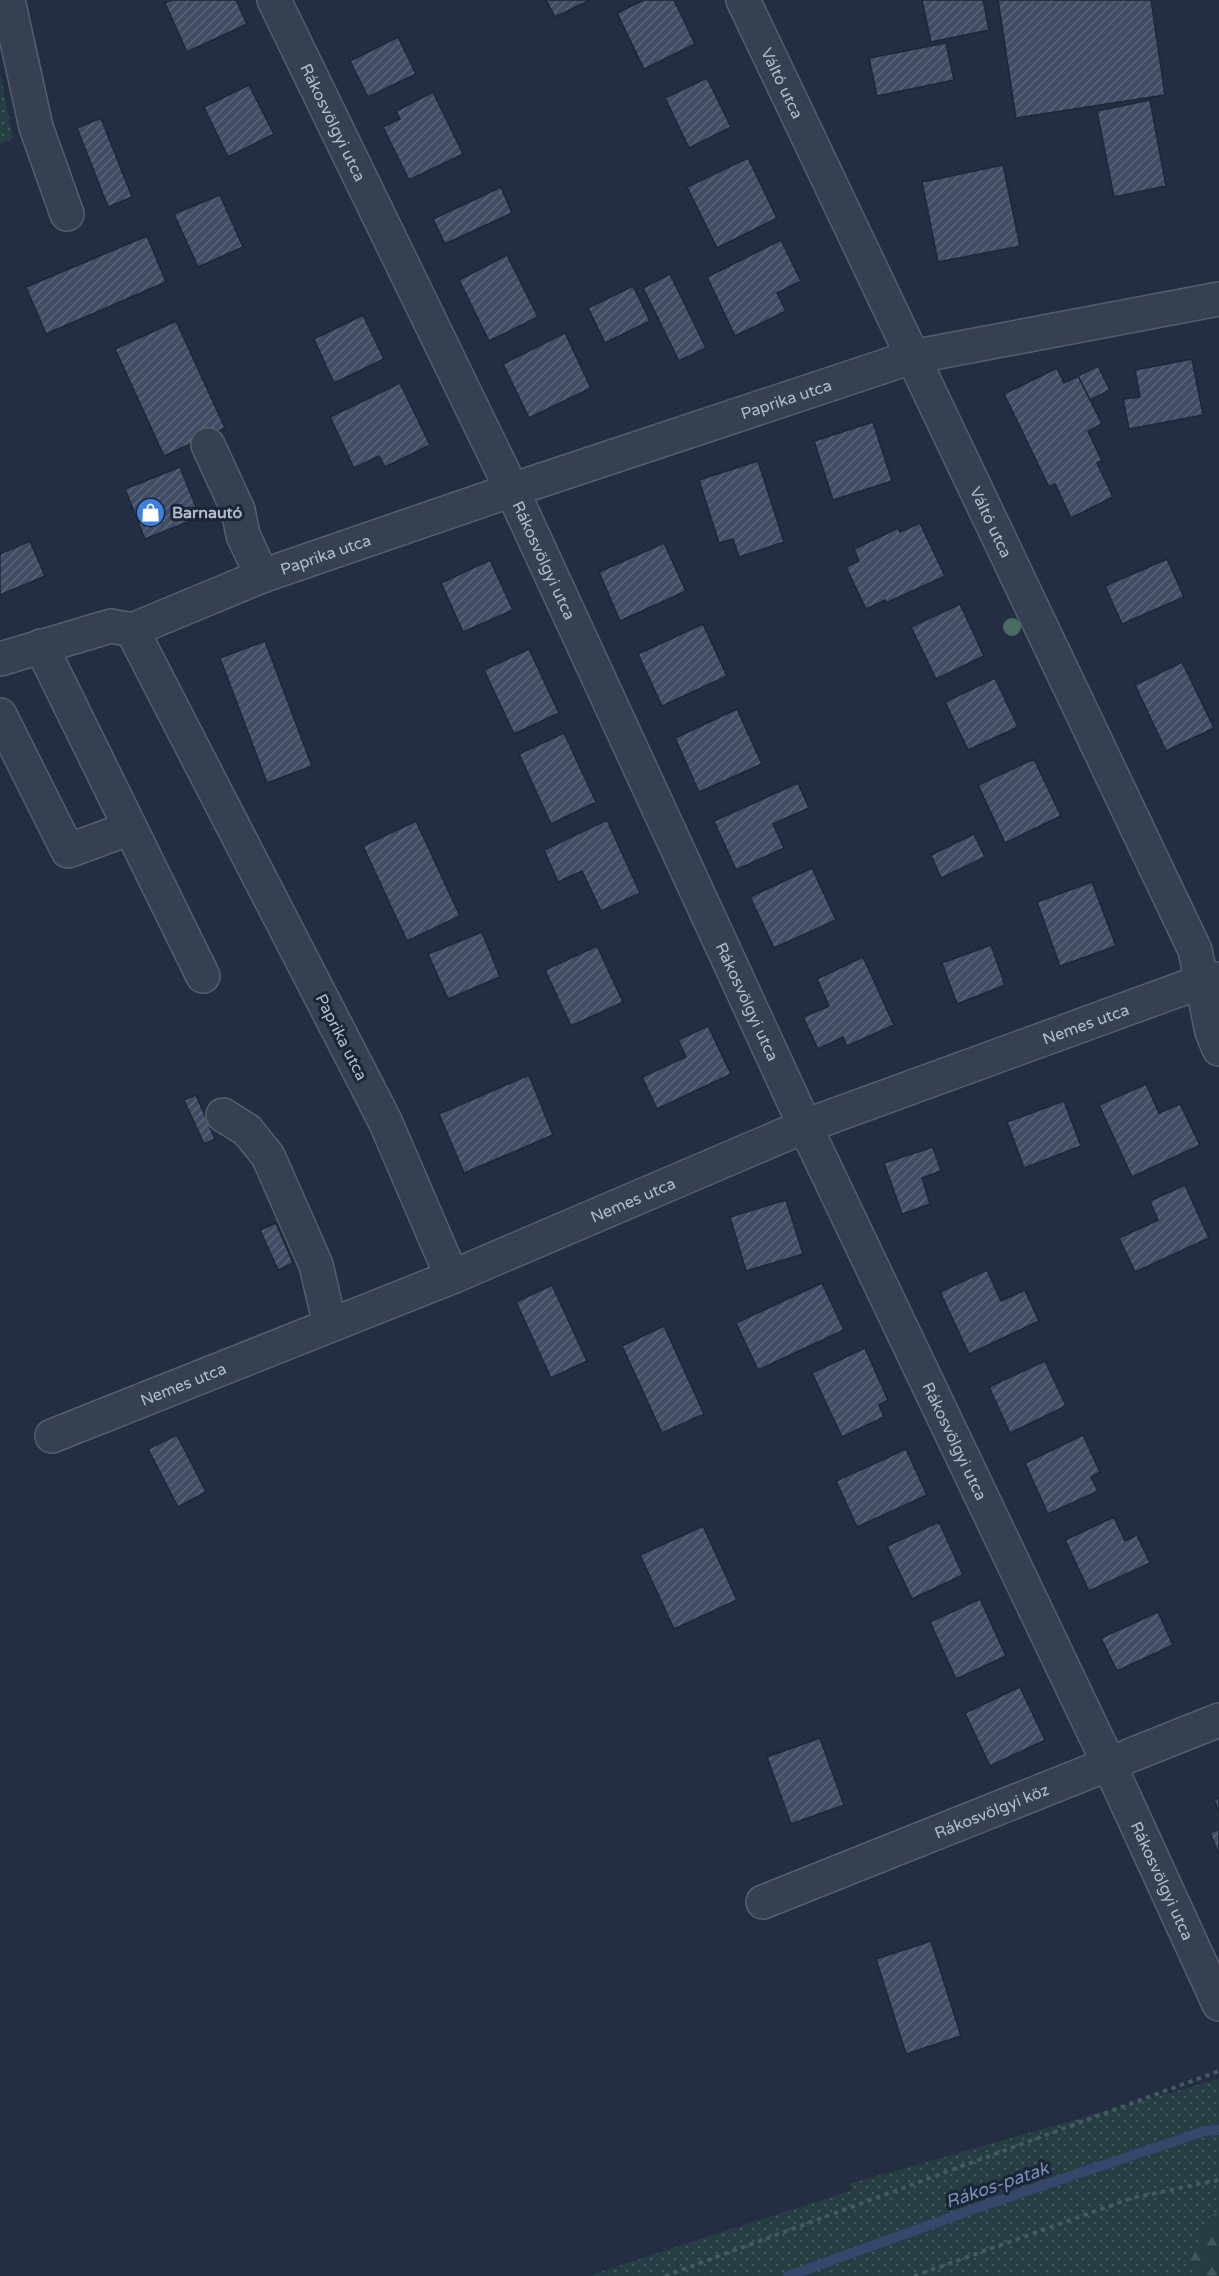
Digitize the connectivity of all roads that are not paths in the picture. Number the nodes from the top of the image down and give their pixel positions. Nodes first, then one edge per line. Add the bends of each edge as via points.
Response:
1 (8, 0) edge
2 (274, 0) edge
3 (743, 0) edge
4 (67, 214) dead end
5 (1219, 299) edge
6 (912, 357) junction
7 (208, 445) dead end
8 (512, 490) junction
9 (262, 576) junction
10 (132, 630) junction
11 (42, 646) junction
12 (0, 659) edge
13 (0, 715) edge
14 (130, 828) junction
15 (203, 976) dead end
16 (1211, 980) edge
17 (1219, 1049) edge
18 (223, 1115) dead end
19 (805, 1126) junction
20 (452, 1277) junction
21 (330, 1325) junction
22 (52, 1436) dead end
23 (1219, 1720) edge
24 (1109, 1764) junction
25 (764, 1902) dead end
26 (1219, 2004) edge

1 - 4 street via 36,127
2 - 8 street, Rákosvölgyi utca
3 - 6 street, Váltó utca
5 - 6 street, Paprika utca
6 - 8 street, Paprika utca
6 - 16 street, Váltó utca
7 - 9 street
8 - 9 street, Paprika utca
8 - 19 street, Rákosvölgyi utca
9 - 10 street, Paprika utca
10 - 11 street via 111,626
10 - 20 street, Paprika utca via 385,1121
11 - 12 street
11 - 14 street
13 - 14 street via 68,851
14 - 15 street
16 - 17 street, Váltó utca via 1212,1032
16 - 19 street, Nemes utca
18 - 21 street via 247,1130 268,1156 316,1265
19 - 20 street, Nemes utca
19 - 24 street, Rákosvölgyi utca
20 - 21 street, Nemes utca
21 - 22 street, Nemes utca
23 - 24 street, Rákosvölgyi köz
24 - 25 street, Rákosvölgyi köz
24 - 26 street, Rákosvölgyi utca

